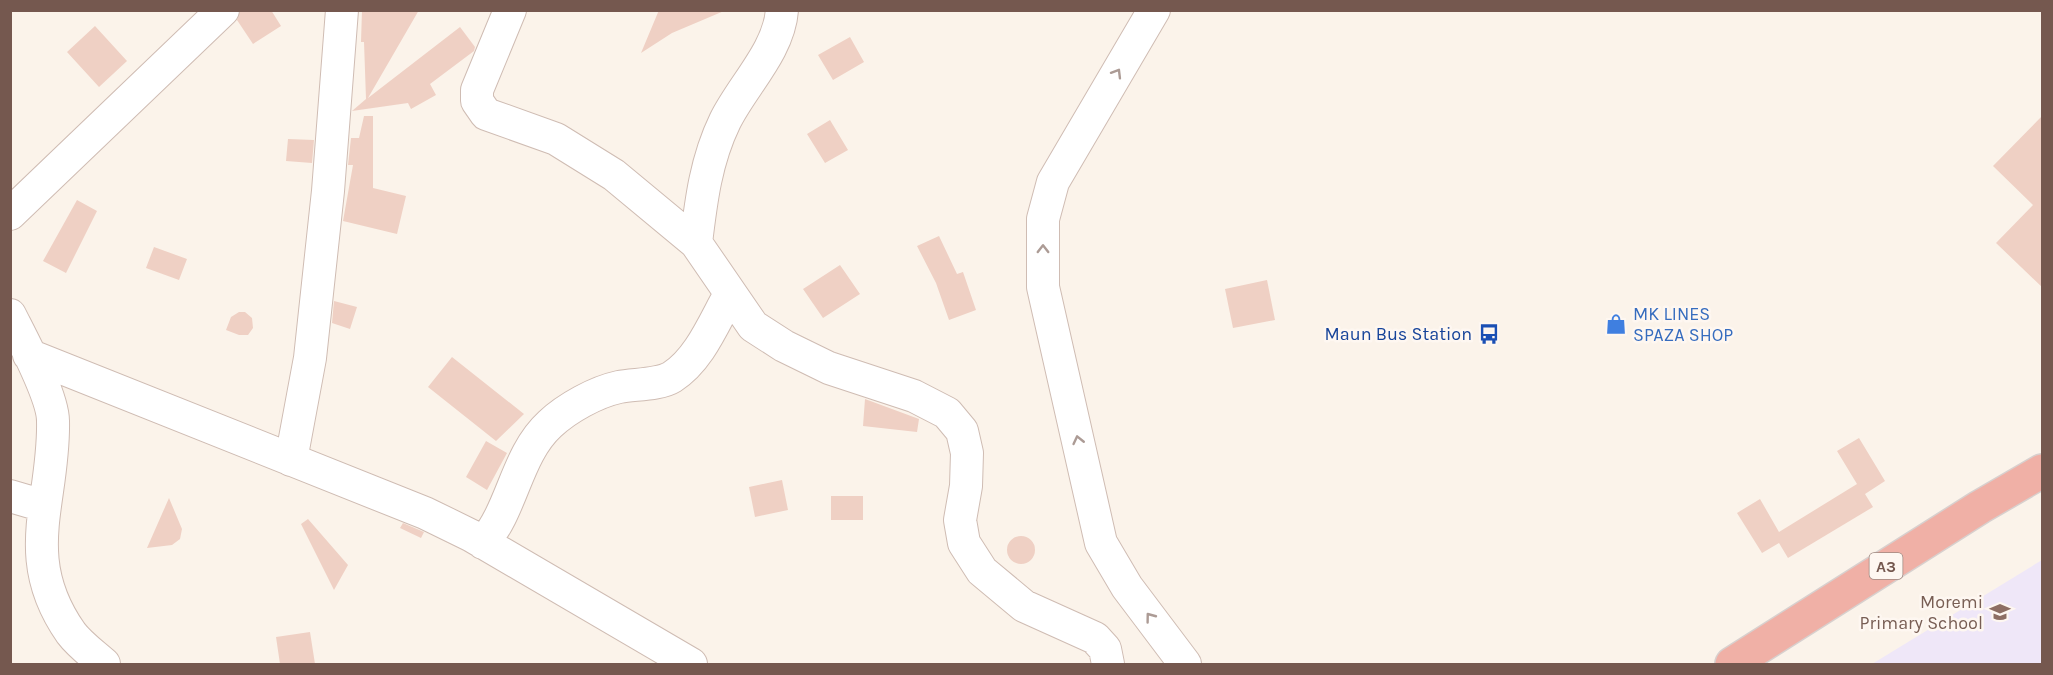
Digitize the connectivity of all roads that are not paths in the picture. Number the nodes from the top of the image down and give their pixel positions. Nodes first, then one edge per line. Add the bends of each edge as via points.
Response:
1 (223, 10) edge
2 (342, 10) edge
3 (510, 10) edge
4 (782, 10) edge
5 (1154, 10) edge
6 (10, 214) edge
7 (696, 243) junction
8 (730, 294) junction
9 (10, 315) edge
10 (29, 355) junction
11 (291, 460) junction
12 (2043, 471) edge
13 (10, 496) edge
14 (44, 506) junction
15 (483, 543) junction
16 (104, 664) edge
17 (691, 664) edge
18 (1108, 664) edge
19 (1185, 664) edge
20 (1732, 664) edge

1 - 6 street
2 - 11 street via 310,358
3 - 7 street via 477,90 479,107 486,114 556,139 614,175
4 - 7 street via 772,43 724,122 704,177
19 -> 5 street via 1127,586 1101,543 1043,287 1043,219 1053,182
7 - 8 street
8 - 15 street via 689,363 670,378 616,387 584,401 550,424 535,443 496,525
8 - 18 street via 753,326 784,346 829,368 914,396 947,412 962,431 967,453 960,520 964,543 976,562 1024,606 1095,638 1105,649
9 - 10 street
10 - 11 street
10 - 14 street via 53,418
11 - 15 street via 425,513
12 - 20 highway, A3
13 - 14 street
14 - 16 street via 40,552 48,589 72,634
15 - 17 street

